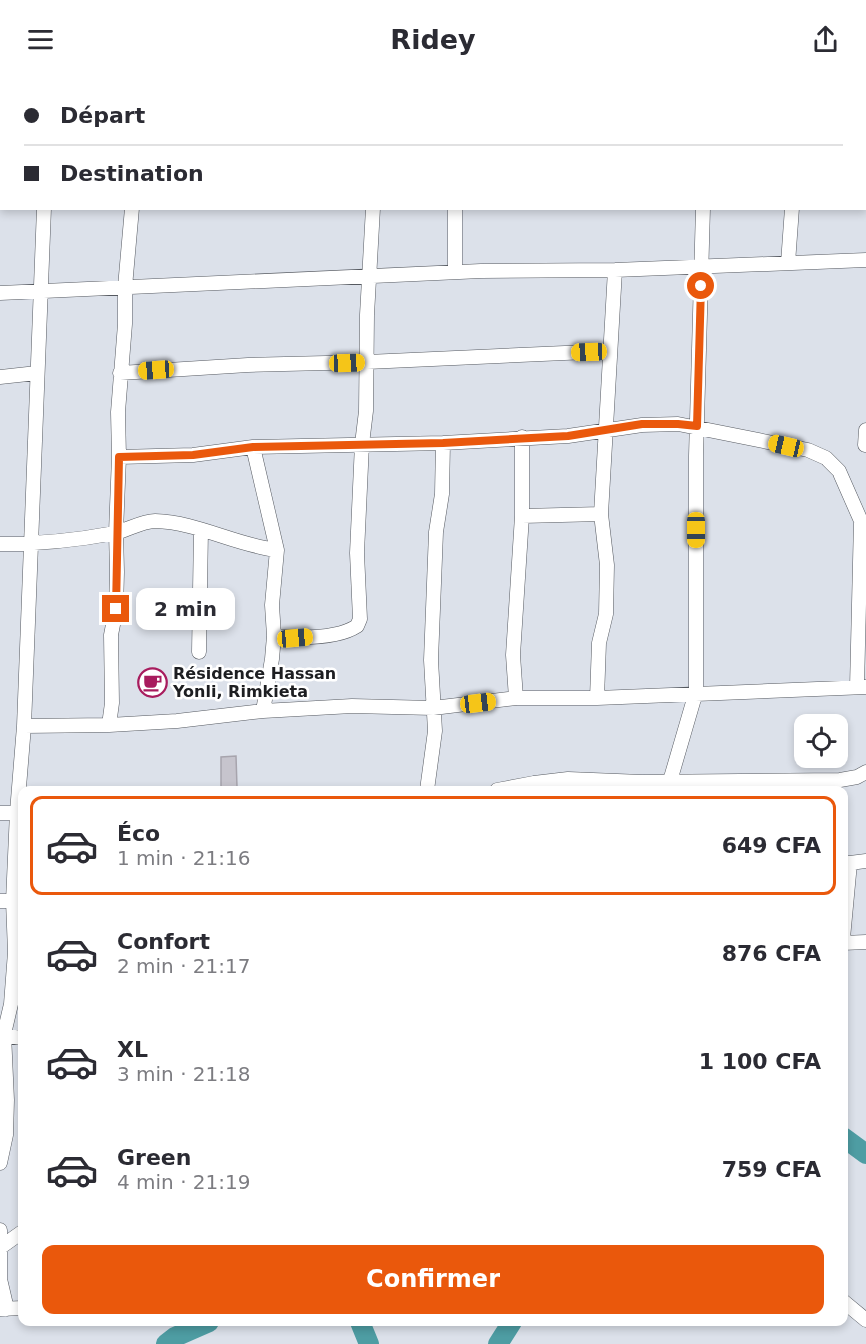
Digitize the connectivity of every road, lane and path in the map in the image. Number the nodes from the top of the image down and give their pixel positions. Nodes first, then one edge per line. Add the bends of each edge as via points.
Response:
1 (44, 210) edge
2 (132, 210) edge
3 (373, 210) edge
4 (455, 210) edge
5 (702, 210) edge
6 (792, 210) edge
7 (866, 260) edge
8 (788, 263) junction
9 (702, 266) junction
10 (615, 270) junction
11 (455, 272) junction
12 (370, 275) junction
13 (125, 287) junction
14 (40, 291) junction
15 (0, 293) edge
16 (610, 351) junction
17 (367, 362) junction
18 (37, 373) junction
19 (120, 373) junction
20 (0, 377) edge
21 (697, 426) junction
22 (607, 430) junction
23 (866, 430) edge
24 (522, 437) junction
25 (443, 443) junction
26 (362, 444) junction
27 (865, 445) edge
28 (253, 447) junction
29 (119, 457) junction
30 (602, 514) junction
31 (522, 516) junction
32 (201, 530) junction
33 (117, 532) junction
34 (0, 544) edge
35 (29, 544) junction
36 (277, 550) junction
37 (274, 636) junction
38 (199, 652) dead end
39 (861, 687) edge
40 (696, 692) junction
41 (516, 698) junction
42 (597, 698) junction
43 (434, 708) junction
44 (263, 711) junction
45 (109, 725) junction
46 (24, 726) junction
47 (866, 772) edge
48 (769, 785) edge
49 (21, 786) edge
50 (428, 786) edge
51 (518, 786) edge
52 (671, 786) edge
53 (18, 812) edge
54 (0, 813) edge
55 (18, 834) edge
56 (866, 861) edge
57 (848, 863) edge
58 (12, 901) edge
59 (866, 942) edge
60 (848, 944) edge
61 (2, 1035) edge
62 (18, 1037) edge
63 (1, 1155) edge
64 (0, 1230) edge
65 (18, 1235) edge
66 (1, 1247) edge
67 (0, 1279) edge
68 (848, 1305) edge
69 (18, 1308) edge
70 (3, 1309) edge
71 (866, 1320) edge

1 - 14 street
2 - 13 street
3 - 12 street
4 - 11 street
5 - 9 street
6 - 8 street
7 - 8 street
8 - 9 street
9 - 10 street
9 - 21 street
10 - 11 street
10 - 16 street
11 - 12 street
12 - 13 street
12 - 17 street
13 - 14 street
13 - 19 street
14 - 15 street
14 - 18 street
16 - 17 street
16 - 22 street
17 - 19 street
17 - 26 street
18 - 20 street
18 - 35 street
19 - 29 street
21 - 22 street via 642,424
21 - 39 street via 808,450 826,458 839,471 861,521
21 - 40 street
22 - 24 street
22 - 30 street
23 - 27 street
24 - 25 street
24 - 31 street
25 - 26 street
25 - 43 street via 431,660
26 - 28 street
26 - 37 street via 357,626 320,636
28 - 29 street via 193,455
28 - 36 street
29 - 33 street
30 - 31 street
30 - 42 street via 606,614 598,643
31 - 41 street via 513,655
32 - 33 street via 152,521
32 - 36 street
32 - 38 street
33 - 35 street
33 - 45 street
34 - 35 street
35 - 46 street
36 - 37 street via 272,605
37 - 44 street
39 - 40 street
40 - 42 street
40 - 52 street
41 - 42 street
41 - 43 street
43 - 44 street via 352,706
43 - 50 street
44 - 45 street
45 - 46 street
46 - 49 street
47 - 48 street via 840,780
48 - 52 street
51 - 52 street via 568,779
53 - 54 street
55 - 58 street
56 - 57 street
58 - 61 street via 15,952 11,1004
59 - 60 street
61 - 62 street
61 - 63 street via 7,1100
64 - 66 street
65 - 66 street
66 - 67 street
67 - 70 street
68 - 71 street
69 - 70 street

